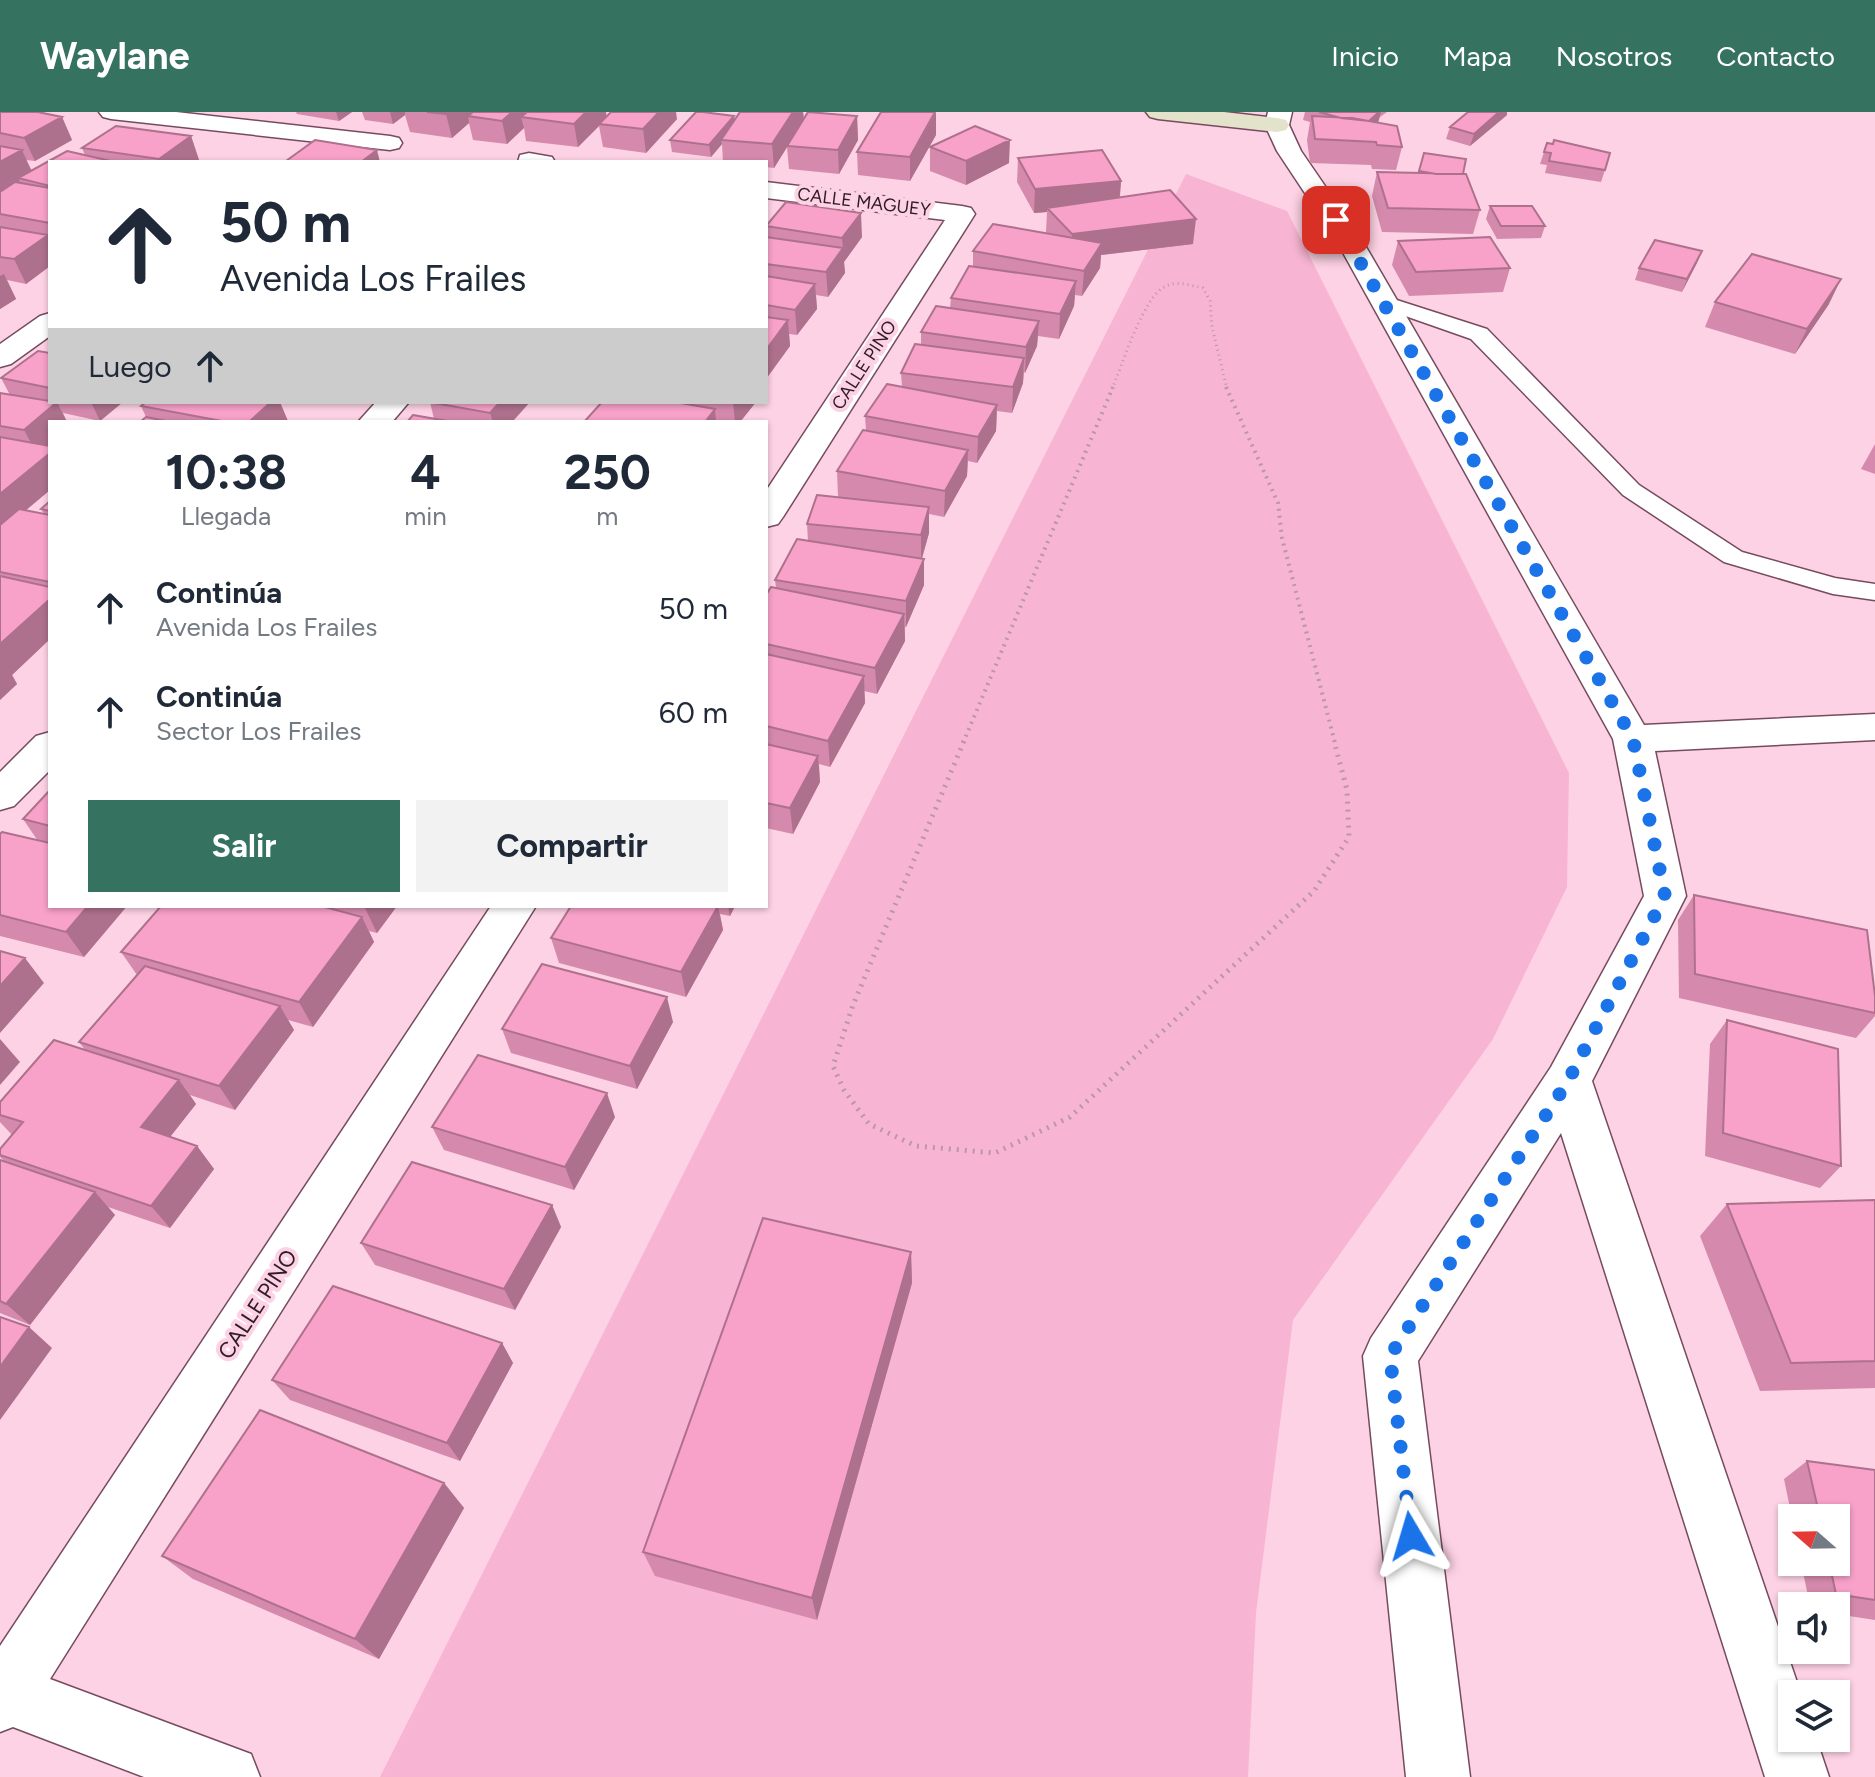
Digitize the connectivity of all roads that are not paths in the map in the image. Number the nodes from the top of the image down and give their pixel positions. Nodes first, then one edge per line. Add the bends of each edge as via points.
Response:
1 (111, 112) edge
2 (1158, 112) edge
3 (1279, 119) edge
4 (307, 135) junction
5 (390, 143) dead end
6 (282, 153) dead end
7 (768, 190) edge
8 (962, 214) joint
9 (1381, 301) junction
10 (48, 323) edge
11 (0, 358) edge
12 (392, 404) edge
13 (376, 420) edge
14 (768, 514) edge
15 (1875, 592) edge
16 (1875, 727) edge
17 (1633, 739) junction
18 (48, 748) edge
19 (0, 796) edge
20 (513, 908) edge
21 (1568, 1081) junction
22 (2, 1695) edge
23 (228, 1777) edge
24 (1438, 1777) edge
25 (1797, 1777) edge

1 - 4 street
2 - 3 street
3 - 9 street via 1289,151 1349,240
4 - 5 street
4 - 6 street
7 - 8 street, CALLE MAGUEY
8 - 14 street, CALLE PINO
9 - 15 lane via 1479,334 1631,490 1733,557 1833,586
9 - 17 street
10 - 11 street
12 - 13 street
16 - 17 street
17 - 21 street via 1665,896
18 - 19 street
20 - 22 street, CALLE PINO
21 - 24 street via 1390,1356
21 - 25 street
22 - 23 street

